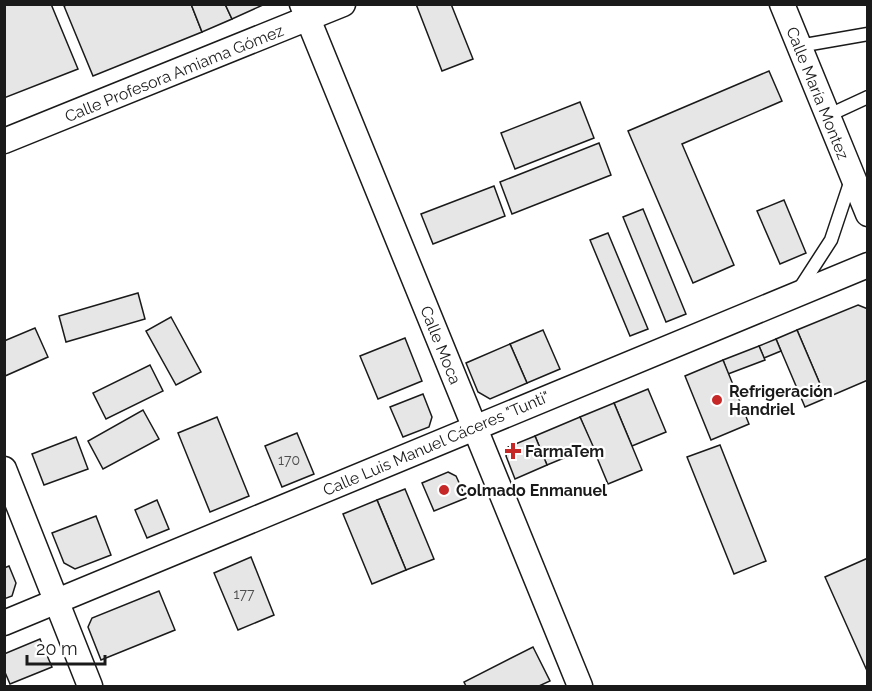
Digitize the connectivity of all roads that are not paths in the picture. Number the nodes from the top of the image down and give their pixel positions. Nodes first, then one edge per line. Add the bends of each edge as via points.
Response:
1 (343, 4) edge
2 (782, 4) edge
3 (305, 12) edge
4 (867, 34) edge
5 (799, 46) junction
6 (867, 97) edge
7 (827, 116) junction
8 (4, 141) edge
9 (852, 176) junction
10 (867, 214) edge
11 (867, 264) edge
12 (796, 294) junction
13 (474, 427) junction
14 (4, 469) edge
15 (56, 602) junction
16 (4, 623) edge
17 (90, 687) edge
18 (580, 687) edge

1 - 3 street, Calle Profesora Amiama Gómez
2 - 5 street, Calle María Montez
3 - 8 street, Calle Profesora Amiama Gómez
3 - 13 street, Calle Moca
4 - 5 lane
5 - 7 street, Calle María Montez
6 - 7 lane
7 - 9 street, Calle María Montez
9 - 10 street, Calle María Montez
9 - 12 lane via 831,240
11 - 12 street, Calle Luis Manuel Cáceres "Tunti"
12 - 13 street, Calle Luis Manuel Cáceres "Tunti"
13 - 15 street, Calle Luis Manuel Cáceres "Tunti"
13 - 18 street, Calle Moca
14 - 15 street
15 - 16 street, Calle Luis Manuel Cáceres "Tunti"
15 - 17 street

